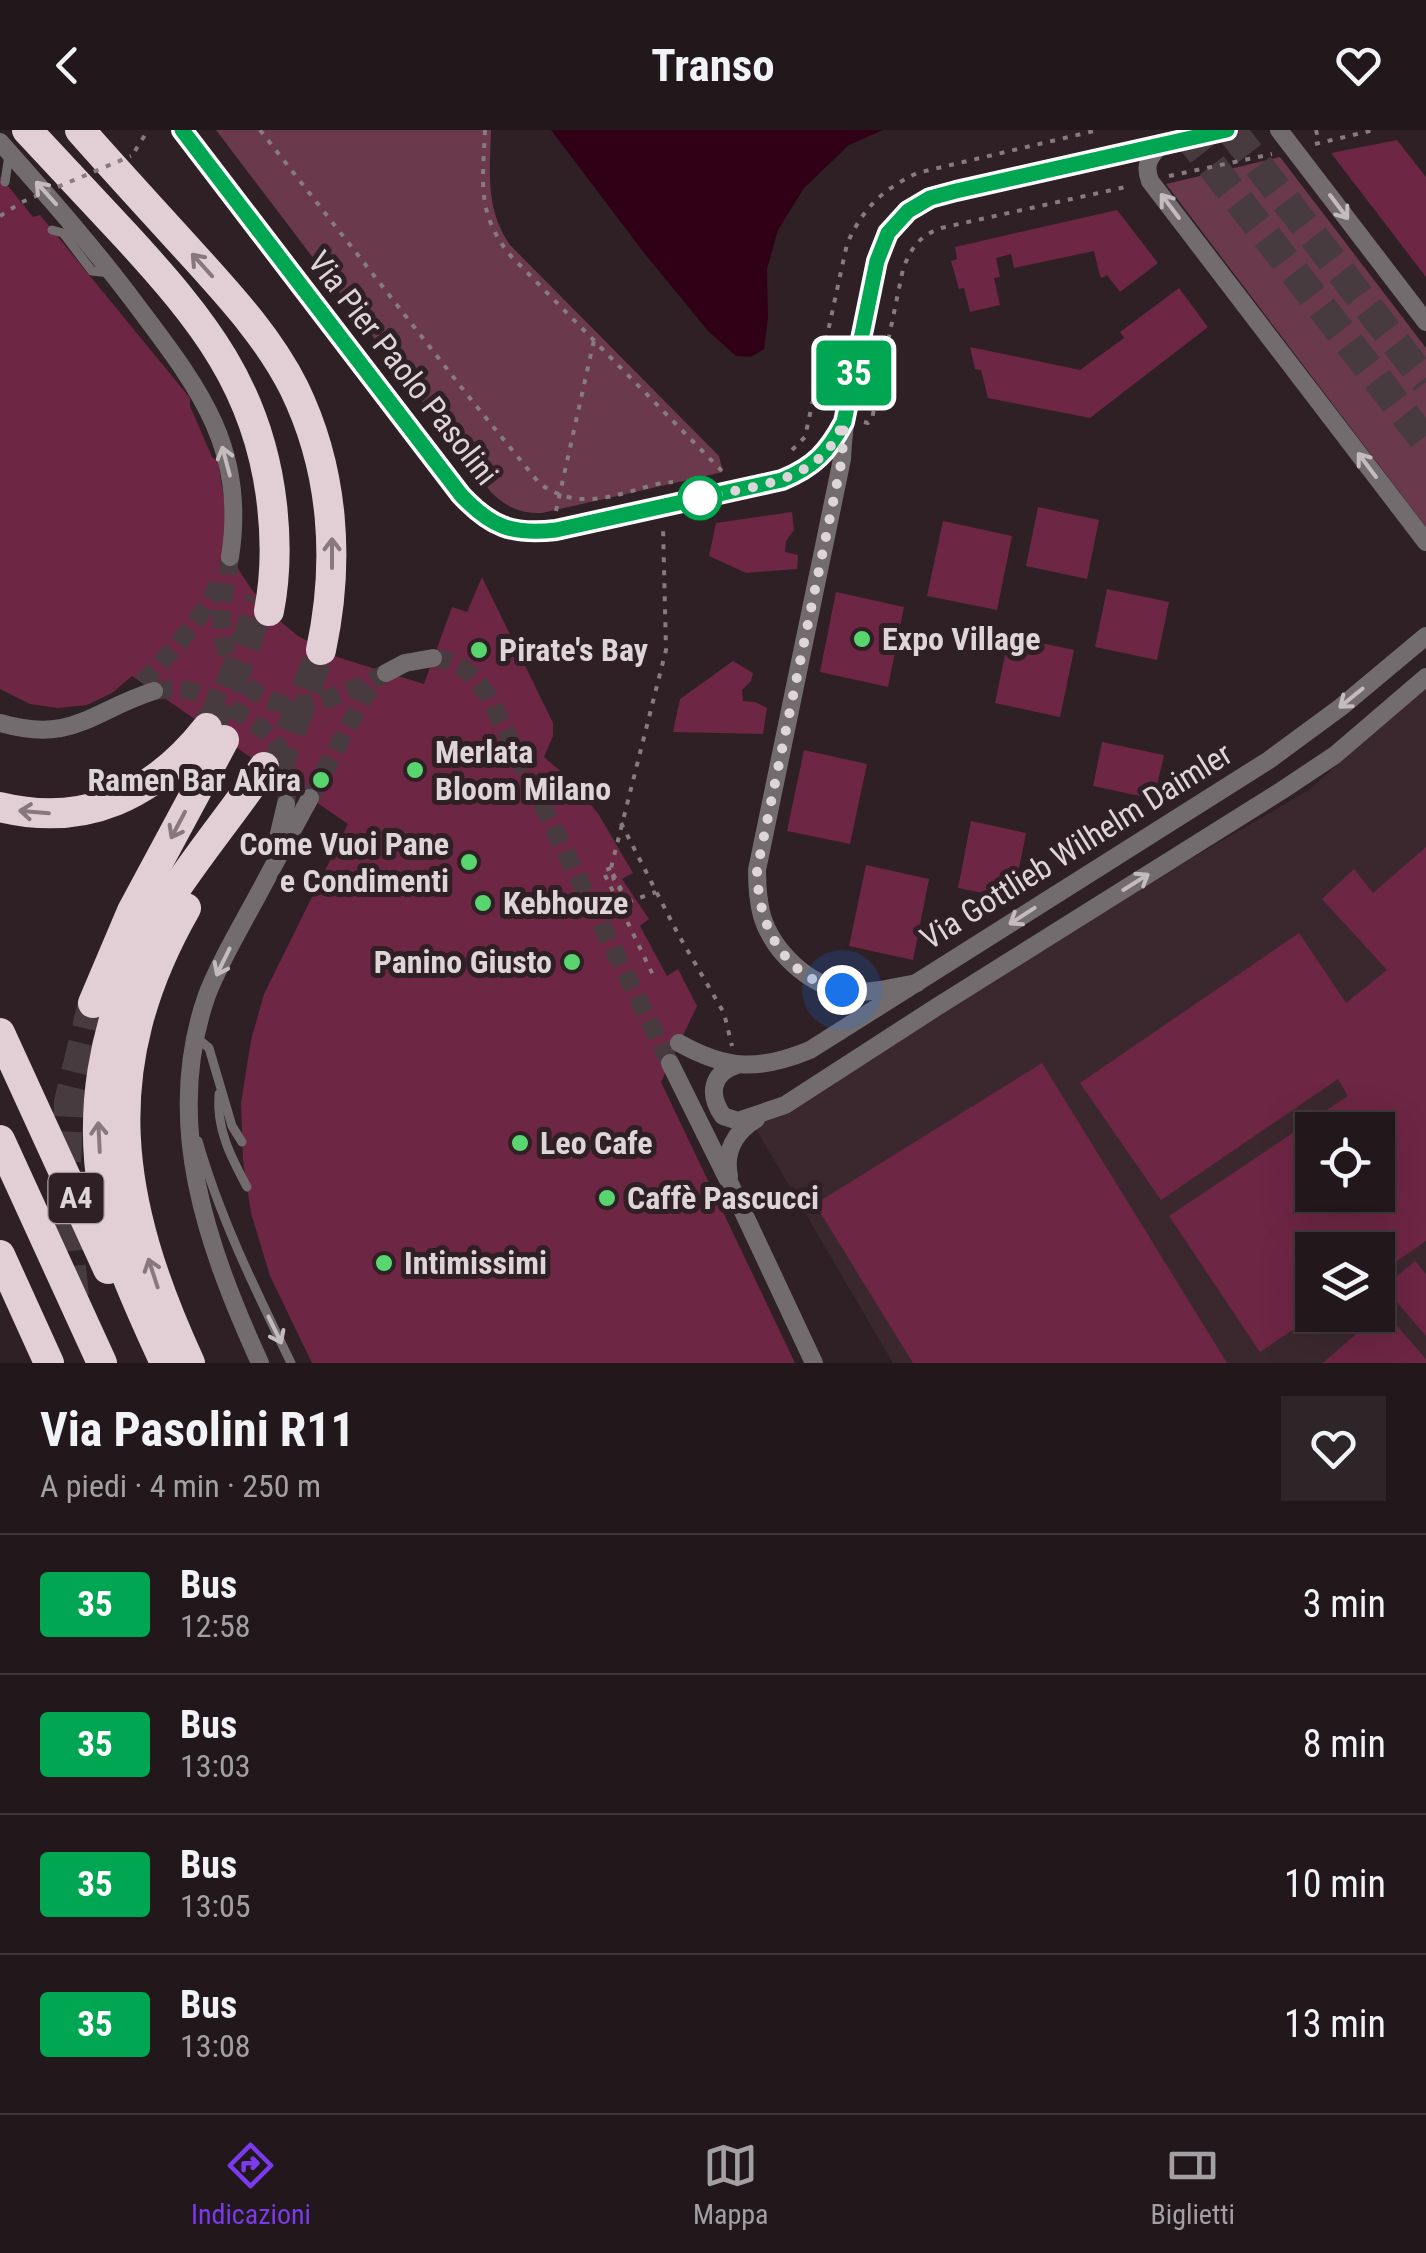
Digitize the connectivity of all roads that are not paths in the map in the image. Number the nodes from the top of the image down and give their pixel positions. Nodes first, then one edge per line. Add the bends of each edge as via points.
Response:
1 (80, 130) edge
2 (182, 130) edge
3 (1227, 130) edge
4 (1280, 130) edge
5 (12, 141) edge
6 (1161, 145) junction
7 (5, 182) dead end
8 (52, 230) dead end
9 (113, 273) junction
10 (1426, 322) edge
11 (850, 422) junction
12 (1426, 542) edge
13 (230, 557) tunnel mouth
14 (265, 605) tunnel mouth
15 (1426, 636) edge
16 (321, 650) tunnel mouth
17 (433, 658) tunnel mouth
18 (386, 672) tunnel mouth
19 (1426, 677) edge
20 (148, 687) tunnel mouth
21 (0, 722) edge
22 (310, 798) tunnel mouth
23 (286, 804) tunnel mouth
24 (0, 807) edge
25 (268, 876) junction
26 (917, 983) junction
27 (92, 1003) tunnel mouth
28 (0, 1032) edge
29 (195, 1036) junction
30 (679, 1043) dead end
31 (736, 1060) junction
32 (670, 1063) tunnel mouth
33 (188, 1074) junction
34 (219, 1086) junction
35 (769, 1110) junction
36 (0, 1140) edge
37 (242, 1142) dead end
38 (731, 1186) junction
39 (247, 1187) dead end
40 (0, 1255) edge
41 (49, 1363) edge
42 (102, 1363) edge
43 (151, 1363) edge
44 (164, 1363) edge
45 (190, 1363) edge
46 (260, 1363) edge
47 (291, 1363) edge
48 (814, 1363) edge

16 -> 1 highway via 332,581 331,518 318,450 294,388 243,311
2 - 11 street, Via Pier Paolo Pasolini via 461,495 503,528 556,530 782,480 818,460
3 - 6 street, Via Pier Paolo Pasolini
4 -> 10 street
5 - 7 lane
9 -> 5 street
5 - 14 highway via 166,280 242,392 270,492
6 - 11 street, Via Pier Paolo Pasolini via 956,191 908,211 888,233 877,261
12 -> 6 street via 1150,181 1147,164
8 - 9 lane via 63,233 92,271
13 -> 9 street via 234,498 217,431 190,375
11 - 26 street, Via Pier Paolo Pasolini via 757,894 774,942 812,978 868,992
15 -> 26 street, Via Gottlieb Wilhelm Daimler via 1269,760
17 - 18 street
35 -> 19 street, Via Gottlieb Wilhelm Daimler via 1281,791
20 - 21 street via 61,729
22 - 25 street
23 - 25 street
24 - 27 highway via 38,814 108,804 155,780 216,734
25 -> 29 street via 208,994
26 - 31 street, Via Gottlieb Wilhelm Daimler via 810,1050 770,1064
28 - 43 highway, A4
29 - 33 street
29 - 34 lane via 209,1048
30 - 31 street via 701,1055
31 - 35 street via 714,1084 718,1109 730,1120
32 - 38 street
33 - 46 street via 191,1154 202,1209
33 -> 47 lane via 209,1179
34 - 37 lane
34 - 39 lane via 222,1136
35 - 38 street via 734,1140 727,1158
36 - 42 highway, A4
38 - 48 street
40 - 41 highway
44 - 45 highway via 119,1255 102,1179 98,1111 106,1050 122,990 172,894 269,770 173,931 134,1034 127,1073 127,1164 136,1215

